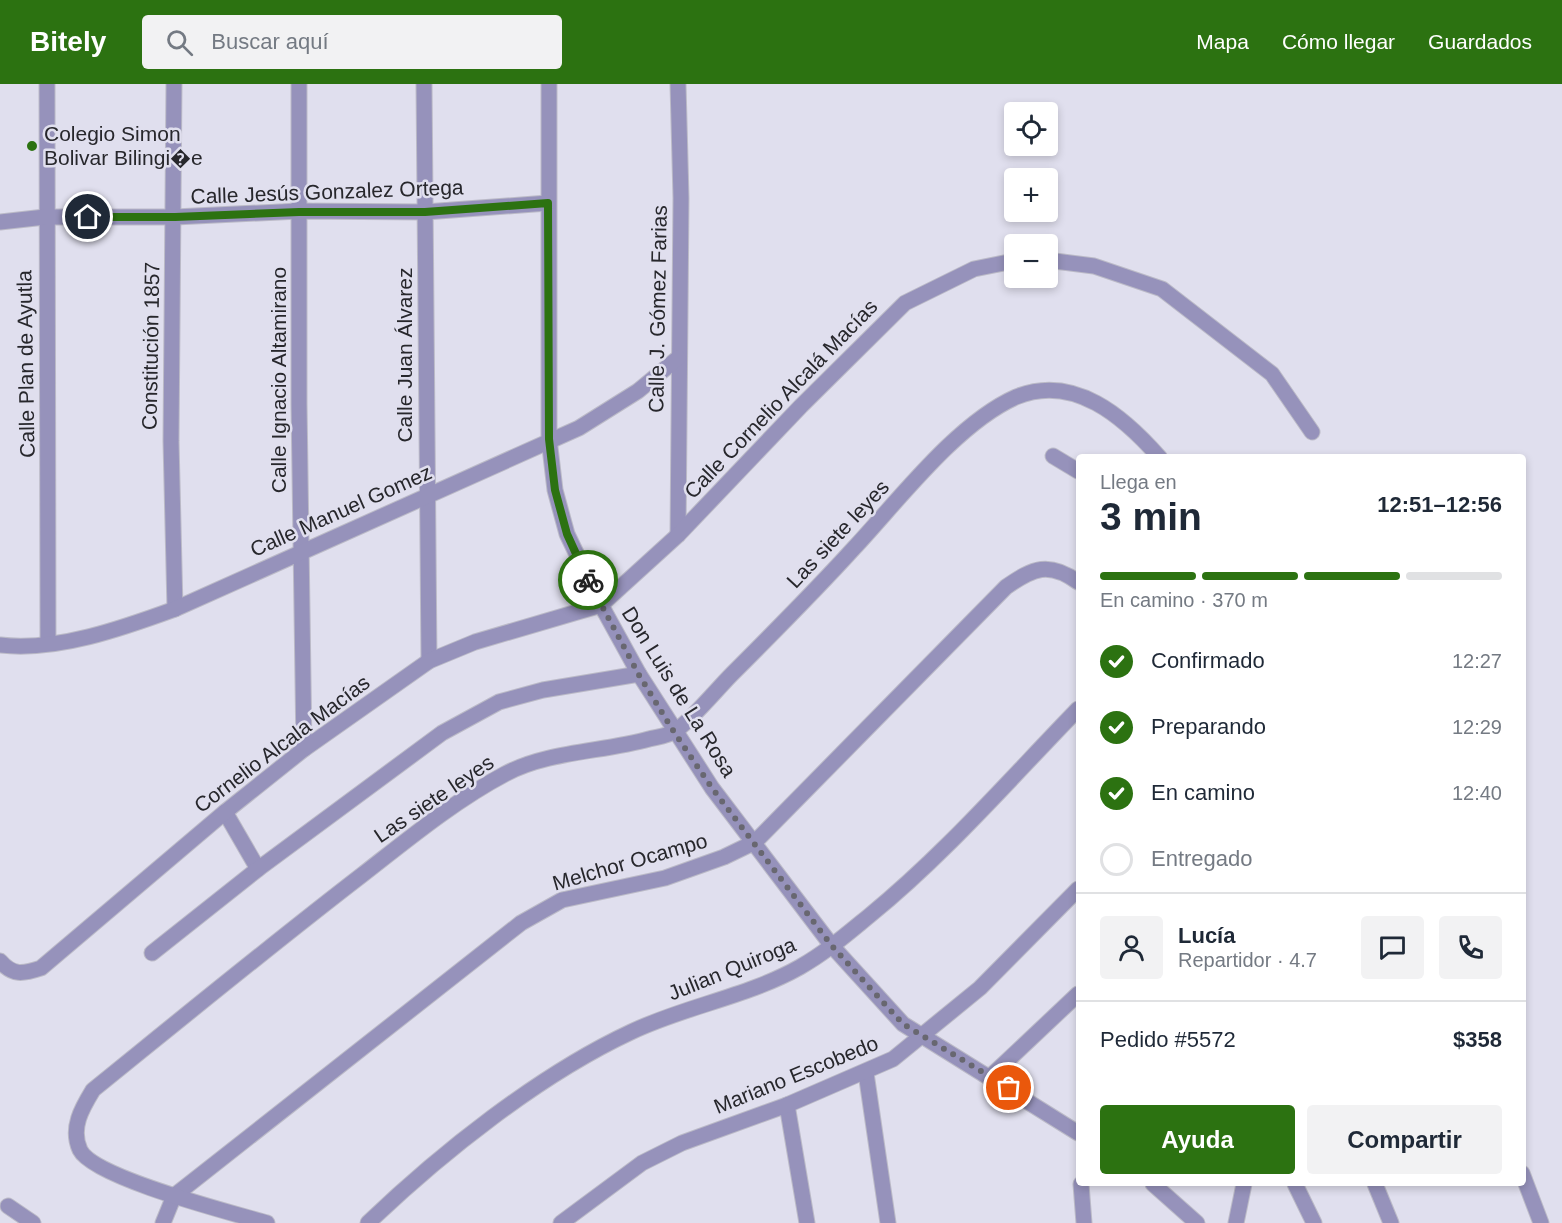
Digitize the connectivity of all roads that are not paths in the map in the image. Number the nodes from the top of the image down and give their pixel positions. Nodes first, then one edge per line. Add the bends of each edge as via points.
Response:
1 (47, 84) edge
2 (174, 84) edge
3 (299, 84) edge
4 (424, 84) edge
5 (549, 84) edge
6 (678, 84) edge
7 (548, 203) junction
8 (299, 212) junction
9 (425, 212) junction
10 (45, 217) junction
11 (175, 217) junction
12 (0, 222) edge
13 (1058, 261) edge
14 (1004, 263) edge
15 (678, 358) junction
16 (1312, 432) dead end
17 (549, 439) junction
18 (1156, 454) edge
19 (1053, 456) dead end
20 (1076, 470) edge
21 (427, 496) junction
22 (678, 535) junction
23 (300, 553) junction
24 (1076, 581) edge
25 (601, 605) junction
26 (175, 609) junction
27 (48, 643) junction
28 (0, 645) edge
29 (429, 661) junction
30 (639, 675) junction
31 (1076, 711) edge
32 (674, 732) junction
33 (304, 749) junction
34 (225, 812) junction
35 (755, 842) junction
36 (258, 869) junction
37 (1076, 891) edge
38 (832, 946) junction
39 (152, 953) dead end
40 (0, 962) edge
41 (1076, 996) edge
42 (924, 1036) junction
43 (866, 1073) junction
44 (990, 1077) junction
45 (787, 1105) junction
46 (1076, 1133) edge
47 (1526, 1184) edge
48 (1081, 1186) edge
49 (1155, 1186) edge
50 (1244, 1186) edge
51 (1296, 1186) edge
52 (1376, 1186) edge
53 (174, 1196) junction
54 (8, 1206) dead end
55 (33, 1223) edge
56 (163, 1223) edge
57 (267, 1223) edge
58 (368, 1223) edge
59 (561, 1223) edge
60 (807, 1223) edge
61 (888, 1223) edge
62 (1084, 1223) edge
63 (1197, 1223) edge
64 (1236, 1223) edge
65 (1314, 1223) edge
66 (1391, 1223) edge
67 (1541, 1223) edge

1 - 10 street, Calle Plan de Ayutla
2 - 11 street, Constitución 1857
3 - 8 street, Calle Ignacio Altamirano
4 - 9 street, Calle Juan Álvarez
5 - 7 street, Don Luis de La Rosa
6 - 15 street, Calle J. Gómez Farias
7 - 9 street, Calle Jesús Gonzalez Ortega
7 - 17 street, Don Luis de La Rosa
8 - 9 street, Calle Jesús Gonzalez Ortega
8 - 11 street, Calle Jesús Gonzalez Ortega
8 - 23 street, Calle Ignacio Altamirano
9 - 21 street, Calle Juan Álvarez
10 - 11 street, Calle Jesús Gonzalez Ortega
10 - 12 street, Calle Jesús Gonzalez Ortega
10 - 27 street, Calle Plan de Ayutla
11 - 26 street, Constitución 1857 via 171,441
13 - 16 street via 1094,266 1162,289 1272,374
14 - 22 street, Calle Cornelio Alcalá Macías via 974,269 904,303
15 - 17 street, Calle Manuel Gomez via 606,412
15 - 22 street, Calle J. Gómez Farias
17 - 21 street, Calle Manuel Gomez
17 - 25 street, Don Luis de La Rosa via 555,490 567,534
18 - 32 street, Las siete leyes via 1106,407 1083,395 1038,391 992,411 934,462
19 - 20 street
21 - 23 street, Calle Manuel Gomez
21 - 29 street, Calle Juan Álvarez
22 - 25 street, Calle Cornelio Alcalá Macías
23 - 26 street, Calle Manuel Gomez
23 - 33 street, Calle Ignacio Altamirano
24 - 35 street, Melchor Ocampo via 1058,570 1047,569 1026,574 1006,588
25 - 29 street, Cornelio Alcala Macías via 475,642
25 - 30 street, Don Luis de La Rosa
26 - 27 street, Calle Manuel Gomez via 114,631
27 - 28 street, Calle Manuel Gomez
29 - 33 street, Cornelio Alcala Macías
30 - 32 street, Don Luis de La Rosa
30 - 36 street via 543,690 499,702 442,733
31 - 38 street, Julian Quiroga via 937,856
32 - 35 street, Don Luis de La Rosa
32 - 53 street, Las siete leyes via 539,761 507,773 392,852 93,1090 80,1110 75,1132 81,1151 93,1164
33 - 34 street, Cornelio Alcala Macías
34 - 36 street
34 - 40 street, Cornelio Alcala Macías via 41,968 22,975
35 - 38 street, Don Luis de La Rosa
35 - 53 street, Melchor Ocampo via 665,878 562,900 521,923
36 - 39 street
37 - 42 street, Mariano Escobedo via 980,988
38 - 42 street, Don Luis de La Rosa via 903,1024
38 - 58 street, Julian Quiroga via 799,968 633,1030 592,1051 513,1103 406,1186
41 - 44 street
42 - 43 street, Mariano Escobedo
42 - 44 street, Don Luis de La Rosa
43 - 45 street, Mariano Escobedo
43 - 61 street
44 - 46 street, Don Luis de La Rosa
45 - 59 street, Mariano Escobedo via 682,1143 642,1163
45 - 60 street
47 - 67 street
48 - 62 street
49 - 63 street
50 - 64 street
51 - 65 street
52 - 66 street
53 - 56 street
53 - 57 street, Las siete leyes
54 - 55 street

